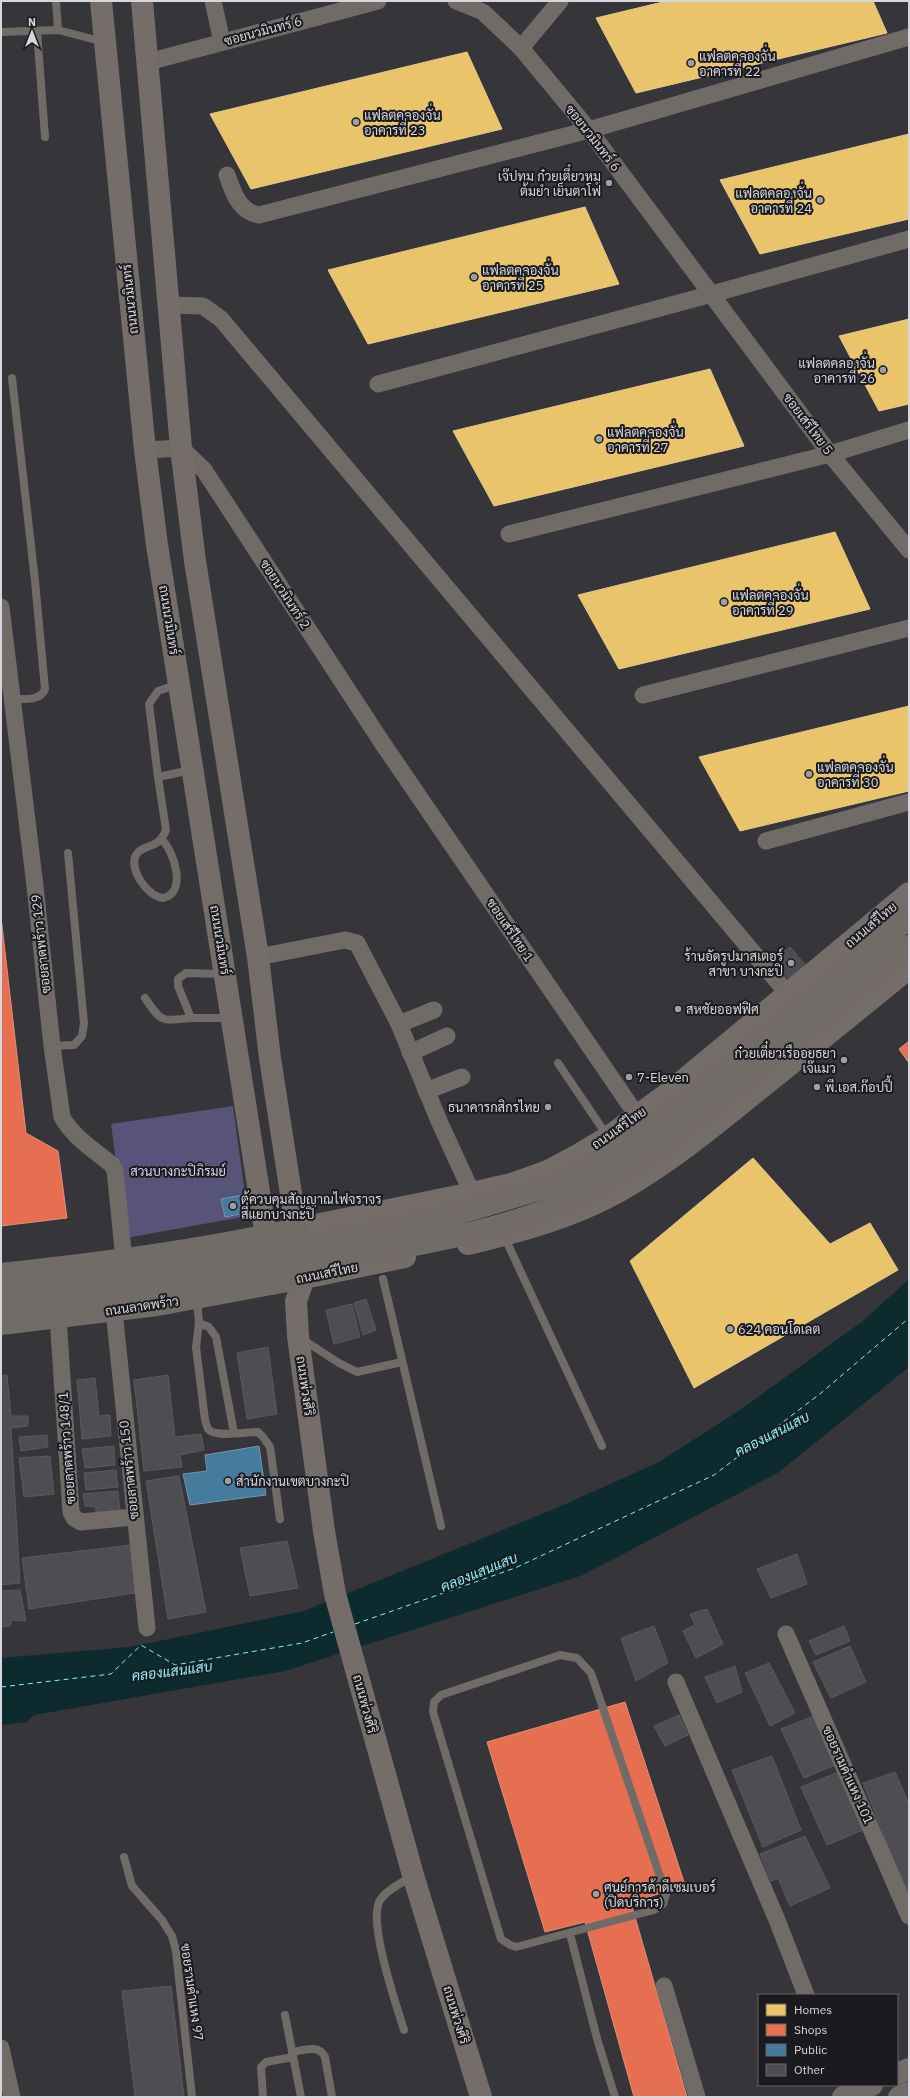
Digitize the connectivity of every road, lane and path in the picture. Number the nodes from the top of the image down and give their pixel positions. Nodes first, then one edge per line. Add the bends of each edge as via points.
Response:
1 (56, 1) edge
2 (101, 1) edge
3 (142, 1) edge
4 (213, 1) edge
5 (378, 1) edge
6 (456, 1) edge
7 (560, 1) edge
8 (58, 30) junction
9 (37, 31) junction
10 (1, 32) edge
11 (909, 37) edge
12 (104, 42) junction
13 (222, 42) junction
14 (521, 48) junction
15 (148, 62) junction
16 (589, 130) junction
17 (45, 137) dead end
18 (227, 175) dead end
19 (909, 239) edge
20 (712, 294) junction
21 (169, 305) junction
22 (12, 378) dead end
23 (378, 384) dead end
24 (909, 430) edge
25 (180, 448) junction
26 (145, 450) junction
27 (830, 454) junction
28 (509, 534) dead end
29 (909, 550) edge
30 (1, 607) edge
31 (909, 628) edge
32 (179, 684) junction
33 (643, 695) dead end
34 (13, 699) junction
35 (383, 744) joint
36 (193, 769) junction
37 (158, 778) junction
38 (909, 802) edge
39 (161, 839) junction
40 (766, 840) dead end
41 (68, 853) dead end
42 (909, 894) edge
43 (909, 918) edge
44 (909, 946) edge
45 (258, 957) junction
46 (908, 970) edge
47 (226, 974) junction
48 (788, 994) junction
49 (145, 998) dead end
50 (434, 1010) dead end
51 (265, 1013) junction
52 (191, 1018) junction
53 (232, 1018) junction
54 (399, 1024) junction
55 (447, 1036) dead end
56 (52, 1046) junction
57 (410, 1053) junction
58 (558, 1063) dead end
59 (462, 1077) dead end
60 (426, 1092) junction
61 (638, 1116) junction
62 (608, 1137) junction
63 (472, 1193) junction
64 (296, 1229) junction
65 (266, 1236) junction
66 (503, 1236) junction
67 (124, 1260) junction
68 (1, 1274) edge
69 (304, 1278) junction
70 (383, 1279) dead end
71 (281, 1282) junction
72 (1, 1291) edge
73 (197, 1298) junction
74 (296, 1301) junction
75 (114, 1311) junction
76 (1, 1312) edge
77 (58, 1317) junction
78 (199, 1323) junction
79 (1, 1324) edge
80 (298, 1336) junction
81 (402, 1362) junction
82 (234, 1433) junction
83 (602, 1446) dead end
84 (134, 1517) junction
85 (280, 1519) dead end
86 (441, 1526) dead end
87 (147, 1628) dead end
88 (786, 1634) dead end
89 (676, 1682) dead end
90 (124, 1857) dead end
91 (413, 1875) junction
92 (909, 1916) edge
93 (570, 1934) junction
94 (664, 1986) dead end
95 (806, 1994) edge
96 (285, 2015) dead end
97 (404, 2030) dead end
98 (1, 2048) edge
99 (293, 2055) junction
100 (909, 2069) edge
101 (898, 2074) edge
102 (868, 2086) edge
103 (843, 2093) edge
104 (909, 2093) edge
105 (12, 2097) edge
106 (192, 2097) edge
107 (263, 2097) edge
108 (301, 2097) edge
109 (332, 2097) edge
110 (481, 2097) edge
111 (615, 2097) edge
112 (697, 2097) edge
113 (899, 2097) edge

1 - 8 lane
2 - 12 main road, ถนนนวมินทร์
3 - 15 main road
4 - 13 street
5 - 13 street, ซอยนวมินทร์ 6
6 - 14 street, ซอยนวมินทร์ 6 via 483,12
7 - 14 street
8 - 9 lane
8 - 12 lane
9 - 10 lane
9 - 17 lane
11 - 16 street
12 - 26 main road, ถนนนวมินทร์
13 - 15 street, ซอยนวมินทร์ 6
14 - 16 street, ซอยนวมินทร์ 6
15 - 21 main road
16 - 18 street via 259,215 247,211 239,202
16 - 20 street, ซอยนวมินทร์ 6
19 - 20 street
20 - 23 street
20 - 27 street, ซอยเสรีไทย 5
21 - 25 main road
21 - 48 street via 203,306 221,318
22 - 34 lane via 45,689 44,694 39,697
24 - 27 street
25 - 26 street
25 - 35 street, ซอยนวมินทร์ 2 via 204,470
25 - 45 main road via 195,561
26 - 32 main road, ถนนนวมินทร์
27 - 28 street
27 - 29 street, ซอยเสรีไทย 5
30 - 34 street, ซอยลาดพร้าว 129
31 - 33 street
32 - 36 main road, ถนนนวมินทร์
32 - 37 lane via 158,691 149,704
34 - 56 street, ซอยลาดพร้าว 129
35 - 61 street, ซอยเสรีไทย 1
36 - 37 lane
36 - 47 main road, ถนนนวมินทร์
37 - 39 lane via 166,830
38 - 40 street
39 - 39 lane via 153,846 140,851 134,864 141,881 155,895 163,898 173,891 176,869 172,854
41 - 56 lane via 84,1023 82,1036 74,1045
42 - 48 main road, ถนนเสรีไทย
43 - 72 main road, bridge via 669,1115 590,1168 544,1188 457,1214 320,1242 160,1271
44 - 76 main road, bridge via 683,1131 600,1186 555,1206 459,1235 388,1250 202,1284
45 - 51 main road
45 - 54 street via 345,940 354,941
46 - 66 main road, ถนนเสรีไทย via 703,1134 643,1177 589,1206
47 - 52 lane via 186,973 178,979 178,986
47 - 53 main road, ถนนนวมินทร์
48 - 61 main road, ถนนเสรีไทย
49 - 52 lane via 163,1020
50 - 54 street
51 - 53 main road
51 - 64 main road
52 - 53 lane
53 - 65 main road, ถนนนวมินทร์
54 - 57 street
55 - 57 street
56 - 67 street, ซอยลาดพร้าว 129 via 62,1116 67,1126 115,1170
57 - 60 street
58 - 62 lane
59 - 60 street
60 - 63 street
61 - 62 main road, ถนนเสรีไทย
62 - 63 main road, ถนนเสรีไทย via 548,1171
63 - 64 main road, ถนนเสรีไทย
64 - 65 main road, ถนนเสรีไทย
64 - 69 main road, ถนนพ่วงศิริ
65 - 67 main road
65 - 71 main road
66 - 69 main road, ถนนเสรีไทย
66 - 83 lane
67 - 68 main road
69 - 71 main road, ถนนเสรีไทย
69 - 74 main road, ถนนพ่วงศิริ
70 - 81 lane
71 - 73 main road, ถนนลาดพร้าว
71 - 74 main road
73 - 75 main road, ถนนลาดพร้าว
73 - 78 lane
74 - 80 main road, ถนนพ่วงศิริ
75 - 77 main road, ถนนลาดพร้าว
75 - 84 street, ซอยลาดพร้าว 150
77 - 79 main road, ถนนลาดพร้าว
77 - 84 street, ซอยลาดพร้าว 148/1 via 71,1512 74,1518 82,1522
78 - 82 lane via 209,1327 216,1337
78 - 82 lane via 196,1347 205,1420 208,1429 214,1433
80 - 81 lane via 357,1372
80 - 91 main road, ถนนพ่วงศิริ via 324,1531 336,1596
81 - 86 lane
82 - 85 lane via 258,1432 270,1447
84 - 87 street, ซอยลาดพร้าว 150
88 - 92 street, ซอยรามคำแหง 101
89 - 95 street
90 - 106 lane, ซอยรามคำแหง 97 via 132,1886 162,1920 172,1936
91 - 97 lane via 379,1902 377,1917 378,1934
91 - 110 main road, ถนนพ่วงศิริ
93 - 93 lane via 516,1947 501,1939 433,1712 434,1702 441,1694 560,1655 577,1658 591,1673 666,1894 663,1904 654,1910
93 - 111 lane
94 - 112 street
96 - 99 lane
98 - 105 street
99 - 107 lane via 266,2062 261,2067
99 - 108 lane
99 - 109 lane via 308,2049 318,2049 322,2052
100 - 101 main road
102 - 103 main road
104 - 113 main road

